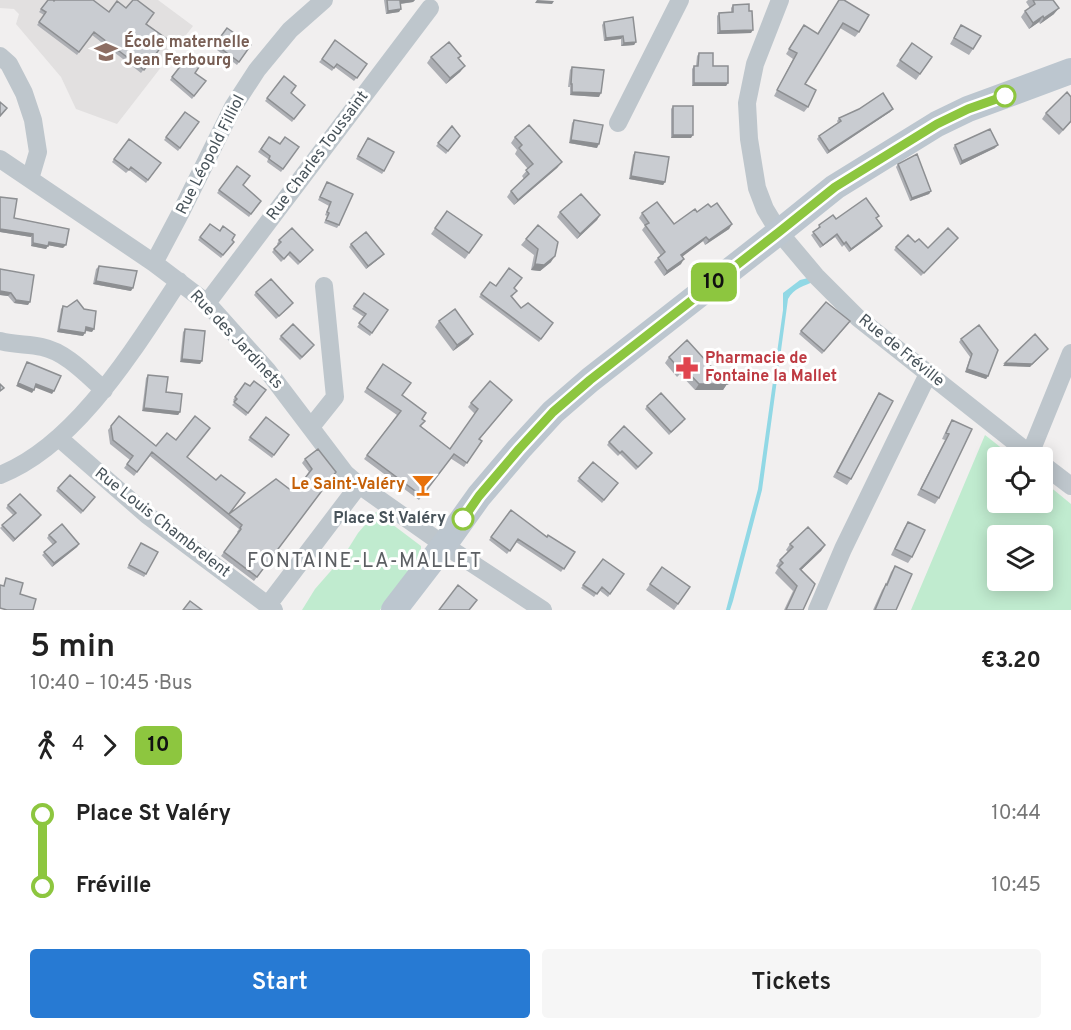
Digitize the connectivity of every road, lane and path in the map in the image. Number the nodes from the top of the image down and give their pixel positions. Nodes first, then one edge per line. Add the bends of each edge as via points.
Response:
1 (324, 0) edge
2 (680, 0) edge
3 (780, 0) edge
4 (430, 8) dead end
5 (0, 56) edge
6 (1071, 71) edge
7 (618, 123) dead end
8 (0, 159) edge
9 (30, 179) junction
10 (779, 232) junction
11 (154, 262) junction
12 (179, 281) junction
13 (324, 286) dead end
14 (207, 303) junction
15 (0, 341) edge
16 (1071, 354) edge
17 (928, 374) junction
18 (104, 390) junction
19 (311, 427) junction
20 (58, 438) junction
21 (1022, 447) edge
22 (1040, 447) edge
23 (1053, 472) edge
24 (0, 475) edge
25 (359, 485) junction
26 (1071, 486) edge
27 (444, 545) junction
28 (271, 607) edge
29 (394, 610) edge
30 (543, 610) edge
31 (817, 610) edge

1 - 11 street, Rue Léopold Filliol via 290,30 256,70
2 - 7 street
3 - 10 street, Rue de Fréville via 755,64 747,103 757,188
4 - 14 street, Rue Charles Toussaint
5 - 9 street via 9,64 24,93 33,120 38,152
6 - 10 street via 937,124 835,187
8 - 9 street, Rue des Jardinets
9 - 11 street, Rue des Jardinets
10 - 17 street, Rue de Fréville via 858,318
10 - 27 street via 553,412 479,496
11 - 12 street, Rue des Jardinets
12 - 14 street, Rue des Jardinets
12 - 18 street
13 - 19 street via 335,397
14 - 19 street, Rue des Jardinets
15 - 18 street via 60,353
16 - 22 street
17 - 21 street, Rue de Fréville
17 - 31 street
18 - 20 street
19 - 25 street, Rue des Jardinets via 345,473
20 - 24 street
20 - 28 street, Rue Louis Chambrelent via 147,515
23 - 26 street, Rue de Fréville
25 - 27 street, Rue des Jardinets
25 - 28 street
27 - 29 street
27 - 30 street, Rue des Jardinets

